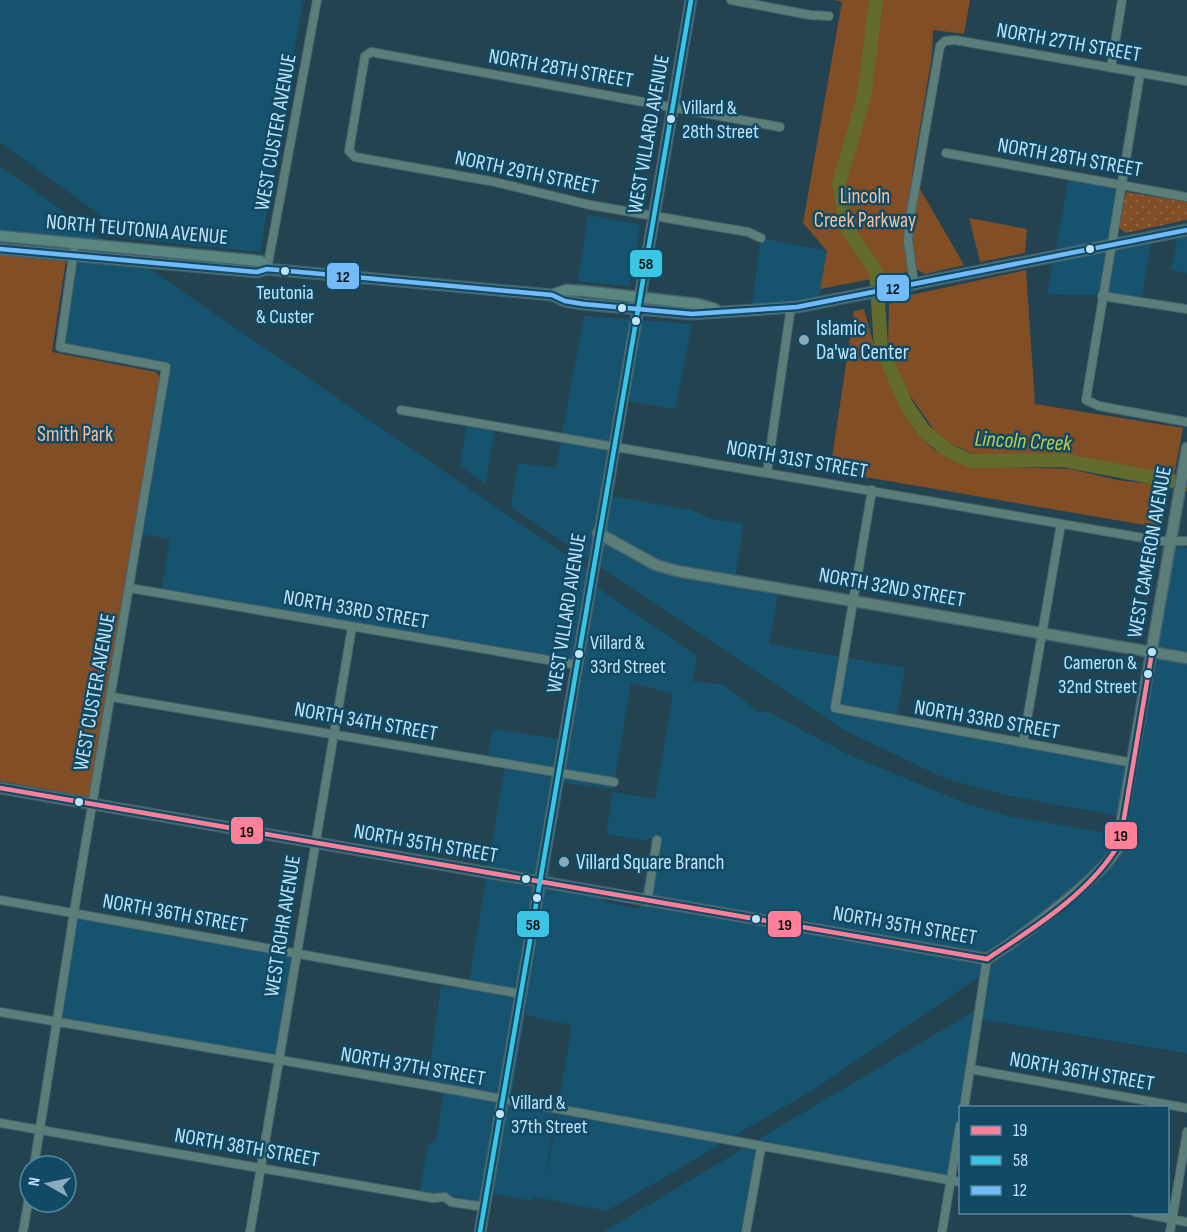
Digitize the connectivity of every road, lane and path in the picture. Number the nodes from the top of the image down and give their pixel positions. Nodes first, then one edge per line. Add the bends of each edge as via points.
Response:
1 (316, 0) edge
2 (691, 0) edge
3 (731, 0) edge
4 (1122, 0) edge
5 (829, 16) dead end
6 (1111, 68) junction
7 (1140, 74) junction
8 (1187, 81) edge
9 (673, 108) junction
10 (780, 127) dead end
11 (946, 153) dead end
12 (356, 157) joint
13 (1121, 184) junction
14 (1187, 197) edge
15 (654, 216) junction
16 (1187, 230) edge
17 (0, 236) edge
18 (761, 238) dead end
19 (75, 243) junction
20 (1112, 245) junction
21 (0, 249) edge
22 (73, 254) junction
23 (267, 269) junction
24 (911, 284) junction
25 (552, 295) junction
26 (1102, 296) junction
27 (640, 297) junction
28 (791, 307) junction
29 (638, 309) junction
30 (1187, 309) edge
31 (721, 311) junction
32 (401, 410) dead end
33 (1187, 422) edge
34 (613, 446) junction
35 (1187, 448) edge
36 (767, 472) junction
37 (872, 490) junction
38 (1061, 524) junction
39 (598, 534) junction
40 (1171, 541) junction
41 (1187, 541) edge
42 (130, 588) junction
43 (852, 600) junction
44 (352, 627) junction
45 (1042, 633) junction
46 (1152, 652) junction
47 (1187, 658) edge
48 (577, 665) junction
49 (112, 697) junction
50 (333, 734) junction
51 (1023, 743) junction
52 (1133, 763) junction
53 (559, 773) junction
54 (614, 782) dead end
55 (0, 788) edge
56 (92, 805) junction
57 (657, 840) dead end
58 (314, 842) junction
59 (539, 883) junction
60 (0, 900) edge
61 (647, 902) junction
62 (74, 912) junction
63 (296, 953) junction
64 (987, 959) junction
65 (520, 994) junction
66 (0, 1012) edge
67 (56, 1022) junction
68 (278, 1061) junction
69 (970, 1069) junction
70 (503, 1100) junction
71 (964, 1106) edge
72 (1187, 1108) edge
73 (0, 1123) edge
74 (40, 1130) junction
75 (959, 1131) edge
76 (1187, 1132) edge
77 (760, 1148) junction
78 (36, 1154) edge
79 (260, 1168) junction
80 (951, 1181) junction
81 (959, 1182) edge
82 (485, 1207) junction
83 (26, 1214) edge
84 (1146, 1214) edge
85 (1172, 1219) junction
86 (1187, 1221) edge
87 (23, 1232) edge
88 (250, 1232) edge
89 (480, 1232) edge
90 (746, 1232) edge
91 (942, 1232) edge
92 (1170, 1232) edge

1 - 23 street, WEST CUSTER AVENUE
2 - 9 street, WEST VILLARD AVENUE
3 - 5 street
4 - 6 street
6 - 7 street, NORTH 27TH STREET
6 - 24 street, NORTH 27TH STREET via 955,40 940,46 910,218
7 - 8 street, NORTH 27TH STREET
7 - 13 street
9 - 10 street, NORTH 28TH STREET
9 - 12 street, NORTH 28TH STREET via 371,52 365,56 348,151
9 - 15 street, WEST VILLARD AVENUE
11 - 13 street, NORTH 28TH STREET
12 - 15 street, NORTH 29TH STREET
13 - 14 street, NORTH 28TH STREET
13 - 20 street
15 - 18 street, NORTH 29TH STREET via 748,232
15 - 27 street, WEST VILLARD AVENUE
16 - 20 main road, NORTH TEUTONIA AVENUE
17 - 19 main road, NORTH TEUTONIA AVENUE
19 - 22 street
19 - 23 main road, NORTH TEUTONIA AVENUE via 260,261
20 - 24 main road, NORTH TEUTONIA AVENUE
20 - 26 street
21 - 22 main road, NORTH TEUTONIA AVENUE
22 - 23 main road, NORTH TEUTONIA AVENUE via 257,272
22 - 42 street, WEST CUSTER AVENUE via 60,347 166,367
23 - 25 main road, NORTH TEUTONIA AVENUE
24 - 28 main road, NORTH TEUTONIA AVENUE
25 - 27 main road, NORTH TEUTONIA AVENUE via 566,290
25 - 29 main road, NORTH TEUTONIA AVENUE via 565,301
26 - 30 street
26 - 33 street via 1086,400 1099,406
27 - 29 street, WEST VILLARD AVENUE
27 - 31 main road, NORTH TEUTONIA AVENUE
28 - 31 main road, NORTH TEUTONIA AVENUE
28 - 36 street
29 - 31 main road, NORTH TEUTONIA AVENUE via 692,314
29 - 34 street, WEST VILLARD AVENUE
32 - 34 street, NORTH 31ST STREET
34 - 36 street, NORTH 31ST STREET
34 - 39 street, WEST VILLARD AVENUE
35 - 40 street, WEST CAMERON AVENUE
36 - 37 street, NORTH 31ST STREET
37 - 38 street, NORTH 31ST STREET
37 - 43 street
38 - 40 street, NORTH 31ST STREET
38 - 45 street
39 - 43 street, NORTH 32ND STREET via 656,565 677,571
39 - 48 street, WEST VILLARD AVENUE
40 - 41 street, NORTH 31ST STREET
40 - 46 street, WEST CAMERON AVENUE
42 - 44 street, NORTH 33RD STREET
42 - 49 street, WEST CUSTER AVENUE
43 - 45 street, NORTH 32ND STREET
43 - 51 street, NORTH 33RD STREET via 835,708
44 - 48 street, NORTH 33RD STREET
44 - 50 street, WEST ROHR AVENUE
45 - 46 street, NORTH 32ND STREET
45 - 51 street
46 - 47 street, NORTH 32ND STREET
46 - 52 street, WEST CAMERON AVENUE
48 - 53 street, WEST VILLARD AVENUE
49 - 50 street, NORTH 34TH STREET
49 - 56 street, WEST CUSTER AVENUE
50 - 53 street, NORTH 34TH STREET
50 - 58 street, WEST ROHR AVENUE
51 - 52 street, NORTH 33RD STREET
52 - 64 street, WEST CAMERON AVENUE via 1120,842 1111,860
53 - 54 street, NORTH 34TH STREET
53 - 59 street, WEST VILLARD AVENUE
55 - 56 street, NORTH 35TH STREET
56 - 58 street, NORTH 35TH STREET
56 - 62 street, WEST CUSTER AVENUE
57 - 61 street
58 - 59 street, NORTH 35TH STREET
58 - 63 street, WEST ROHR AVENUE
59 - 61 street, NORTH 35TH STREET
59 - 65 street, WEST VILLARD AVENUE
60 - 62 street, NORTH 36TH STREET
61 - 64 street, NORTH 35TH STREET
62 - 63 street, NORTH 36TH STREET
62 - 67 street, WEST CUSTER AVENUE
63 - 65 street, NORTH 36TH STREET
63 - 68 street, WEST ROHR AVENUE
64 - 69 street
65 - 70 street, WEST VILLARD AVENUE
66 - 67 street, NORTH 37TH STREET
67 - 68 street, NORTH 37TH STREET
67 - 74 street, WEST CUSTER AVENUE
68 - 70 street, NORTH 37TH STREET
68 - 79 street, WEST ROHR AVENUE
69 - 71 street
69 - 72 street, NORTH 36TH STREET
70 - 77 street, NORTH 37TH STREET
70 - 82 street, WEST VILLARD AVENUE
73 - 74 street, NORTH 38TH STREET
74 - 78 street, WEST CUSTER AVENUE
74 - 79 street, NORTH 38TH STREET
75 - 80 street
76 - 85 street
77 - 80 street, NORTH 37TH STREET
77 - 90 street
79 - 82 street, NORTH 38TH STREET via 445,1197 451,1202
79 - 88 street, WEST ROHR AVENUE
80 - 81 street, NORTH 37TH STREET
80 - 91 street
82 - 89 street, WEST VILLARD AVENUE
83 - 87 street
84 - 85 street
85 - 86 street
85 - 92 street

